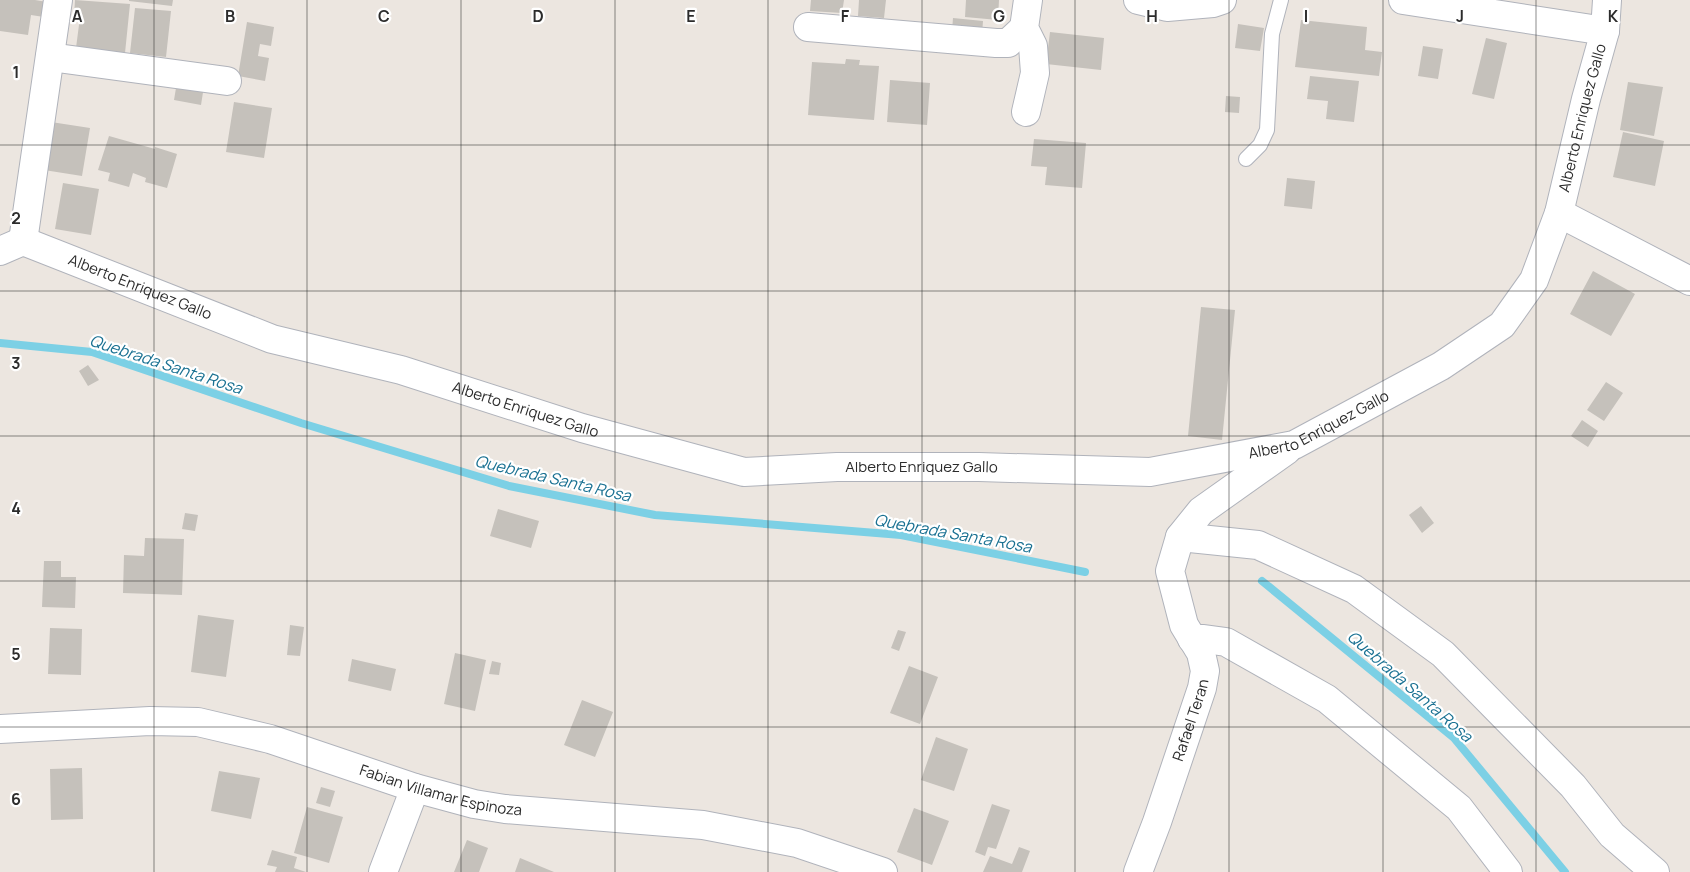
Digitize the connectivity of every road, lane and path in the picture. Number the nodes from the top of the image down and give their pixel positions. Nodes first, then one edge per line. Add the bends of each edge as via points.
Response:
1 (58, 0) edge
2 (1028, 0) edge
3 (1138, 0) edge
4 (1222, 0) edge
5 (1281, 0) edge
6 (1403, 0) edge
7 (1607, 0) edge
8 (808, 28) dead end
9 (1024, 28) junction
10 (1605, 31) junction
11 (50, 57) junction
12 (227, 81) dead end
13 (1026, 112) dead end
14 (1246, 159) dead end
15 (1559, 213) junction
16 (12, 246) edge
17 (1690, 281) edge
18 (1294, 445) junction
19 (1180, 537) junction
20 (1192, 639) junction
21 (0, 729) edge
22 (415, 788) junction
23 (383, 872) edge
24 (883, 872) edge
25 (1138, 872) edge
26 (1508, 872) edge
27 (1655, 872) edge

1 - 11 street
2 - 9 street
3 - 4 street via 1167,7
5 - 14 lane via 1272,34 1267,130 1260,145
6 - 10 street
7 - 10 street, Alberto Enriquez Gallo
8 - 9 street via 1008,43
9 - 13 street via 1033,46 1035,72
10 - 15 street, Alberto Enriquez Gallo
11 - 12 street
11 - 16 street
15 - 17 street
15 - 18 street, Alberto Enriquez Gallo via 1534,280 1502,325 1441,366
16 - 18 street, Alberto Enriquez Gallo via 272,339 401,370 582,428 744,472 837,467 979,467 1150,472
18 - 19 street, Rafael Teran via 1201,511
19 - 20 street, Rafael Teran via 1170,571 1184,625
19 - 27 street via 1258,545 1354,589 1443,654 1573,786 1612,835
20 - 25 street, Rafael Teran via 1201,653 1202,688
20 - 26 street via 1226,642 1327,699 1459,808
21 - 22 street, Fabian Villamar Espinoza via 150,721 198,722 270,740
22 - 23 street
22 - 24 street, Fabian Villamar Espinoza via 505,809 703,825 798,843

